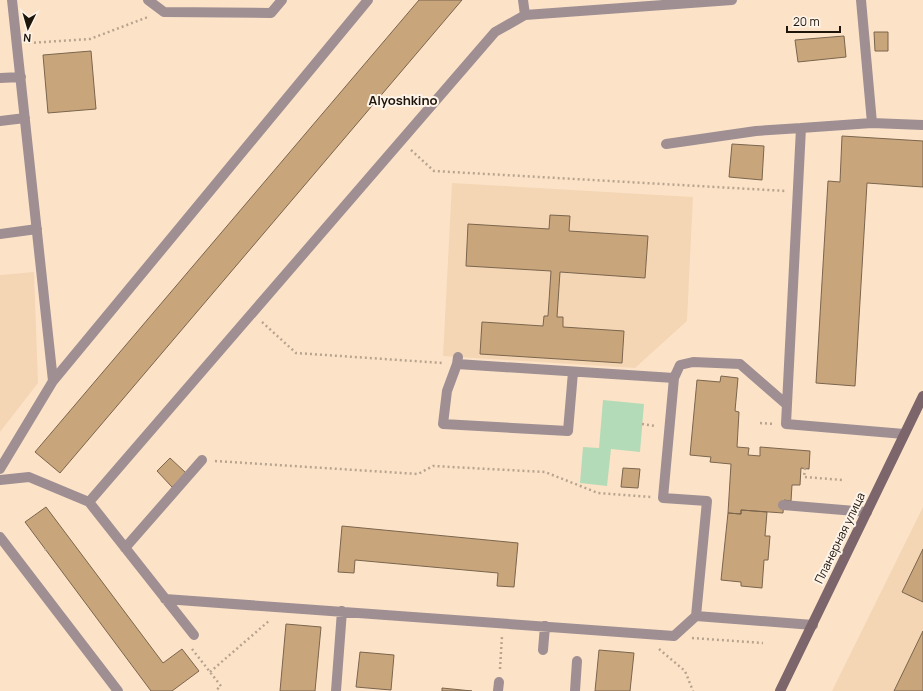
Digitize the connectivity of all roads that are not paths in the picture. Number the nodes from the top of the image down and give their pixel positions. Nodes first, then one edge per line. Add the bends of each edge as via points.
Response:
1 (12, 0) edge
2 (148, 0) edge
3 (282, 0) edge
4 (368, 0) edge
5 (523, 0) edge
6 (732, 0) edge
7 (861, 0) edge
8 (525, 15) junction
9 (20, 76) junction
10 (0, 78) edge
11 (25, 118) junction
12 (0, 121) edge
13 (872, 124) junction
14 (923, 125) edge
15 (801, 128) junction
16 (666, 144) dead end
17 (37, 229) junction
18 (0, 234) edge
19 (573, 372) junction
20 (674, 378) junction
21 (54, 381) junction
22 (923, 396) edge
23 (786, 404) junction
24 (904, 434) junction
25 (202, 460) road end
26 (0, 470) edge
27 (0, 480) edge
28 (89, 502) junction
29 (783, 506) dead end
30 (867, 512) junction
31 (0, 537) edge
32 (125, 548) junction
33 (165, 599) junction
34 (342, 612) junction
35 (696, 616) junction
36 (813, 624) junction
37 (545, 626) junction
38 (194, 635) road end
39 (543, 650) dead end
40 (577, 661) dead end
41 (118, 691) edge
42 (336, 691) edge
43 (574, 691) edge
44 (780, 691) edge

1 - 9 lane
2 - 3 lane via 164,12 271,13
4 - 21 lane
5 - 8 lane
6 - 8 lane
7 - 13 lane
8 - 28 lane via 495,32
9 - 10 lane
9 - 11 lane
11 - 12 lane
11 - 17 lane
13 - 14 lane
13 - 15 lane
15 - 16 lane
15 - 23 lane
17 - 18 lane
17 - 21 lane
19 - 19 lane via 458,360 447,391 443,424 568,432
19 - 20 lane
20 - 23 lane via 680,365 693,362 740,364
20 - 35 lane via 663,498 707,501
21 - 26 lane
22 - 24 main road, Планерная улица
23 - 24 lane via 786,424
24 - 30 main road, Планерная улица
25 - 32 lane
27 - 28 lane via 29,477
28 - 32 lane
29 - 30 lane
30 - 36 main road, Планерная улица
31 - 41 lane
32 - 33 lane
33 - 34 lane
33 - 38 lane
34 - 37 lane
34 - 42 lane
35 - 36 lane
35 - 37 lane via 674,636
36 - 44 main road, Планерная улица
37 - 39 lane
40 - 43 lane

